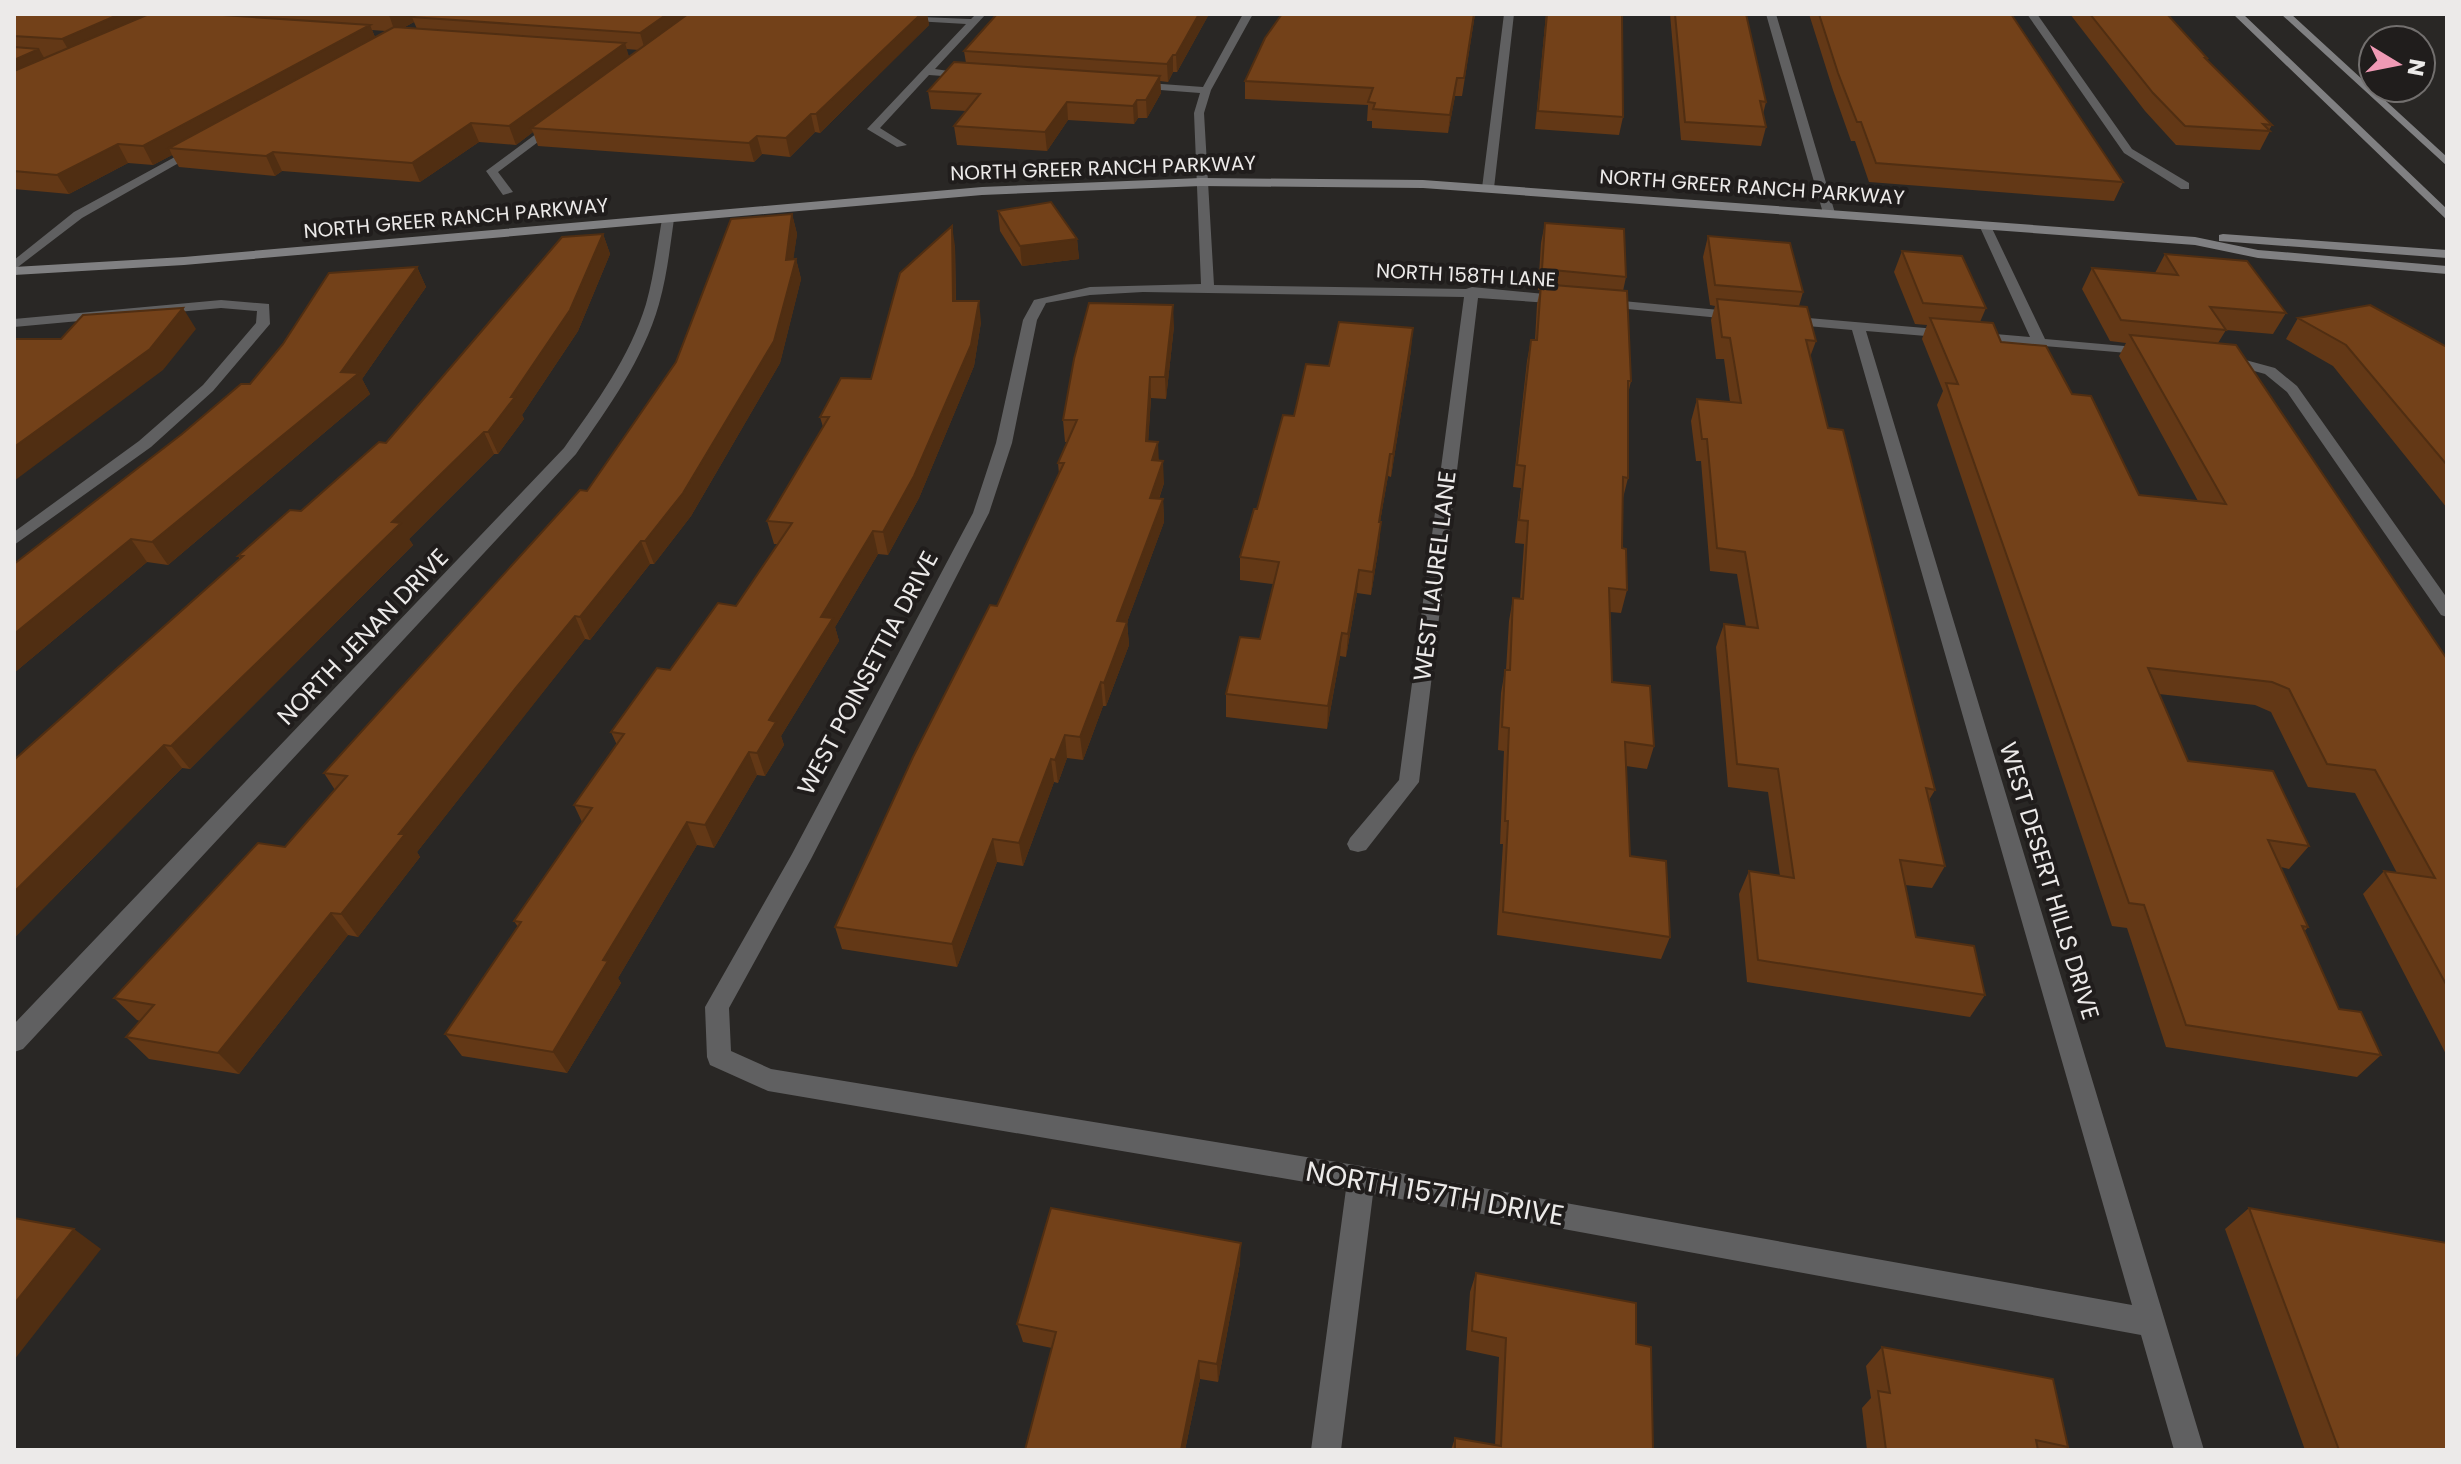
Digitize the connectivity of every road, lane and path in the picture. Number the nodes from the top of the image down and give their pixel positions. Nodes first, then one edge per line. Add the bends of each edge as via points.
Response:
1 (846, 14) edge
2 (1248, 14) edge
3 (1509, 14) edge
4 (1771, 14) edge
5 (2238, 14) edge
6 (2286, 14) edge
7 (977, 18) edge
8 (2031, 19) edge
9 (926, 72) junction
10 (988, 76) edge
11 (1128, 85) edge
12 (1206, 90) junction
13 (564, 118) edge
14 (217, 138) edge
15 (901, 145) dead end
16 (2447, 163) edge
17 (1201, 182) junction
18 (2185, 186) dead end
19 (1488, 188) junction
20 (507, 192) dead end
21 (1829, 213) junction
22 (2447, 216) edge
23 (668, 219) junction
24 (1985, 225) junction
25 (2195, 241) junction
26 (2447, 254) edge
27 (14, 268) edge
28 (2447, 270) edge
29 (1208, 289) junction
30 (1472, 291) junction
31 (1041, 300) joint
32 (1750, 317) edge
33 (1765, 318) edge
34 (14, 323) edge
35 (1858, 327) junction
36 (2039, 342) junction
37 (2165, 354) edge
38 (2212, 358) edge
39 (14, 540) edge
40 (2447, 611) edge
41 (1358, 844) dead end
42 (14, 1041) edge
43 (719, 1057) joint
44 (1361, 1179) junction
45 (2153, 1323) junction
46 (1326, 1450) edge
47 (2189, 1450) edge

1 - 7 street
2 - 12 street
3 - 19 street
4 - 21 street
5 - 22 street
6 - 16 street
7 - 9 street
8 - 18 street via 2128,151
9 - 10 street
9 - 15 street via 873,129
11 - 12 street
12 - 17 street via 1199,113
13 - 20 street via 492,171
14 - 27 street via 78,215
17 - 19 street, NORTH GREER RANCH PARKWAY
17 - 23 street, NORTH GREER RANCH PARKWAY via 982,191
17 - 29 street
19 - 21 street, NORTH GREER RANCH PARKWAY
21 - 24 street, NORTH GREER RANCH PARKWAY
23 - 27 street, NORTH GREER RANCH PARKWAY via 184,261
23 - 42 street, NORTH JENAN DRIVE via 651,305 637,340 570,451
24 - 25 street, NORTH GREER RANCH PARKWAY
24 - 36 street
25 - 26 street, NORTH GREER RANCH PARKWAY via 2230,237
25 - 28 street, NORTH GREER RANCH PARKWAY via 2258,254
29 - 30 street, NORTH 158TH LANE
29 - 31 street, NORTH 158TH LANE via 1071,291
30 - 32 street, NORTH 158TH LANE
30 - 41 street, WEST LAUREL LANE via 1409,782
31 - 43 street, WEST POINSETTIA DRIVE via 1030,320 1004,443 981,513 717,1007
33 - 35 street
34 - 39 street via 221,304 264,307 263,324 208,388 145,444
35 - 36 street
35 - 45 street, WEST DESERT HILLS DRIVE
36 - 37 street
38 - 40 street via 2270,371 2292,389
43 - 44 street, NORTH 157TH DRIVE via 768,1080
44 - 45 street, NORTH 157TH DRIVE
44 - 46 street
45 - 47 street, WEST DESERT HILLS DRIVE

